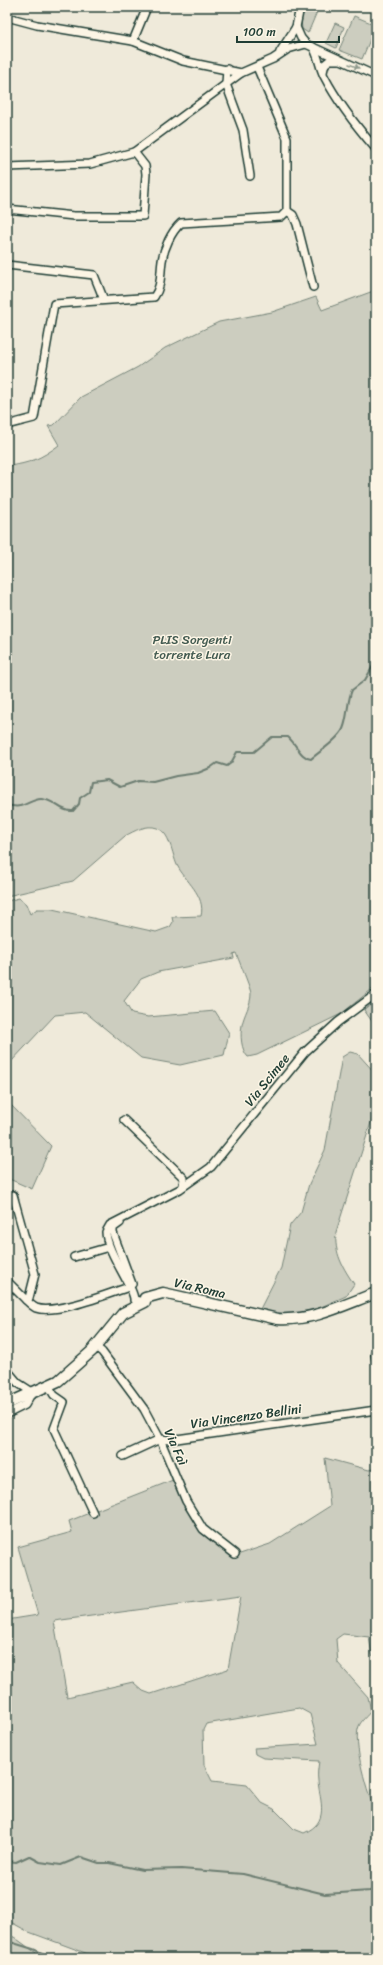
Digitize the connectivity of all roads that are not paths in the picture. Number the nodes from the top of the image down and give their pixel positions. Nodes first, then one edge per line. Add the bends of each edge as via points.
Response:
1 (147, 7) edge
2 (300, 7) edge
3 (7, 17) edge
4 (296, 27) junction
5 (133, 40) junction
6 (310, 46) junction
7 (273, 59) junction
8 (340, 60) junction
9 (257, 67) junction
10 (227, 69) junction
11 (241, 73) junction
12 (323, 75) junction
13 (376, 76) edge
14 (226, 84) junction
15 (376, 149) edge
16 (134, 152) junction
17 (7, 167) edge
18 (250, 176) dead end
19 (7, 209) edge
20 (287, 211) junction
21 (7, 265) edge
22 (313, 288) dead end
23 (104, 300) junction
24 (7, 425) edge
25 (376, 994) edge
26 (124, 1120) dead end
27 (183, 1186) junction
28 (13, 1195) dead end
29 (110, 1231) junction
30 (109, 1247) junction
31 (74, 1257) dead end
32 (7, 1281) edge
33 (129, 1287) junction
34 (376, 1293) edge
35 (26, 1300) junction
36 (145, 1302) junction
37 (96, 1347) junction
38 (7, 1370) edge
39 (48, 1385) junction
40 (32, 1392) junction
41 (7, 1404) edge
42 (376, 1410) edge
43 (7, 1414) edge
44 (160, 1439) junction
45 (123, 1456) dead end
46 (93, 1513) dead end
47 (235, 1554) dead end

1 - 5 street
2 - 4 street
3 - 5 street via 37,26
4 - 6 street via 301,38
4 - 7 street via 286,45
5 - 10 street via 183,61
6 - 7 street via 288,49
6 - 8 street
6 - 12 street via 319,56
7 - 9 street
8 - 12 street via 330,60 325,64
8 -> 13 street
9 - 11 street
9 - 20 street via 287,138
10 - 11 street
10 - 14 street
11 - 14 street
12 - 15 street via 351,121
14 - 16 street
14 - 18 street via 247,144
16 - 17 street via 90,164
16 - 19 street via 145,166 144,216 74,216
20 - 22 street via 293,215 297,224
20 - 23 street via 281,217 181,223 174,229 162,260 159,290 154,297
21 - 23 street via 94,275
23 - 24 street via 54,304 34,418
25 - 27 street, Via Scimee via 315,1042 212,1167
26 - 27 street via 184,1178
27 - 29 street, Via Scimee via 127,1217
28 - 35 street via 35,1274 29,1298
29 - 30 street via 106,1236
29 - 36 street via 133,1292
30 - 31 street
30 - 33 street
32 - 35 street
33 - 35 street via 60,1309 34,1307
33 - 36 street via 134,1300
34 - 36 street, Via Roma via 312,1317 296,1320 278,1319 163,1293 145,1298
36 - 37 street, Via Roma via 123,1313
37 - 39 street, Via Roma via 58,1381
37 - 44 street, Via Faì via 144,1409
38 - 40 street via 18,1383
39 - 40 street, Via Roma
39 - 46 street via 54,1395 64,1402 54,1429
40 - 41 street, Via Roma
40 - 43 street via 25,1405
42 - 44 street, Via Vincenzo Bellini via 170,1440
44 - 45 street, Via Vincenzo Bellini
44 - 47 street, Via Faì via 186,1501 202,1529

